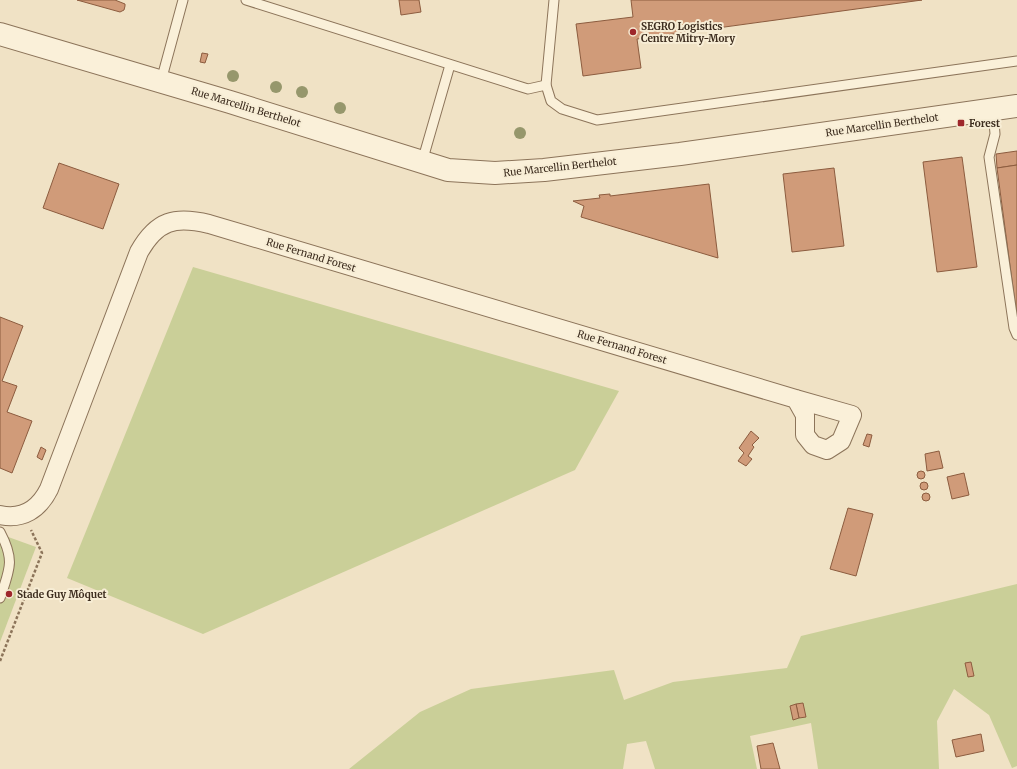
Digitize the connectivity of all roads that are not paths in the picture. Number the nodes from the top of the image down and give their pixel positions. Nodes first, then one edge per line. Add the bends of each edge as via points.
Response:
1 (184, 0) edge
2 (246, 0) edge
3 (554, 0) edge
4 (0, 34) edge
5 (1017, 61) edge
6 (450, 65) junction
7 (161, 81) junction
8 (546, 85) junction
9 (1017, 106) edge
10 (992, 110) junction
11 (422, 162) junction
12 (1017, 335) edge
13 (796, 399) dead end
14 (0, 515) edge
15 (0, 532) edge
16 (0, 598) edge

1 - 7 lane
2 - 6 lane
3 - 8 lane
4 - 7 street, Rue Marcellin Berthelot
5 - 8 lane via 597,120 562,109 552,101
6 - 8 lane via 528,89
6 - 11 lane
7 - 11 street, Rue Marcellin Berthelot
9 - 10 street, Rue Marcellin Berthelot
10 - 11 street, Rue Marcellin Berthelot via 680,154 544,170 495,173 456,170
10 - 12 lane via 996,134 989,158
13 - 14 street, Rue Fernand Forest via 210,224 194,220 174,221 150,234 140,252 43,502 23,515
15 - 16 lane via 10,556 9,572

